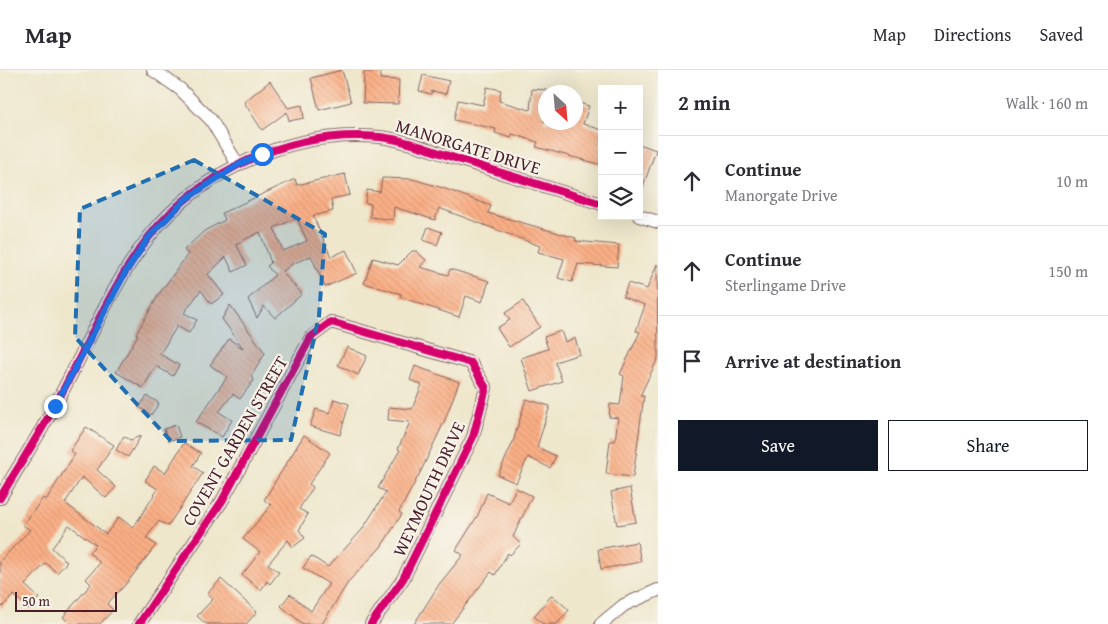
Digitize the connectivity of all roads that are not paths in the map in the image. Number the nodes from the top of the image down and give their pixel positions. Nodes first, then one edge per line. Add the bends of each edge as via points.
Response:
1 (153, 70) edge
2 (238, 165) junction
3 (598, 203) edge
4 (643, 217) edge
5 (658, 222) edge
6 (383, 337) joint
7 (0, 498) edge
8 (658, 590) edge
9 (138, 624) edge
10 (371, 624) edge
11 (601, 624) edge

1 - 2 street via 180,89 211,120
2 - 3 street, MANORGATE DRIVE via 288,145 330,138 382,137
2 - 7 street, MANORGATE DRIVE via 186,199 149,237 125,273 55,406
4 - 5 street
6 - 9 street, COVENT GARDEN STREET via 331,322 311,337 222,501
6 - 10 street, WEYMOUTH DRIVE via 470,363 486,388 473,437 403,579
8 - 11 street via 624,605

